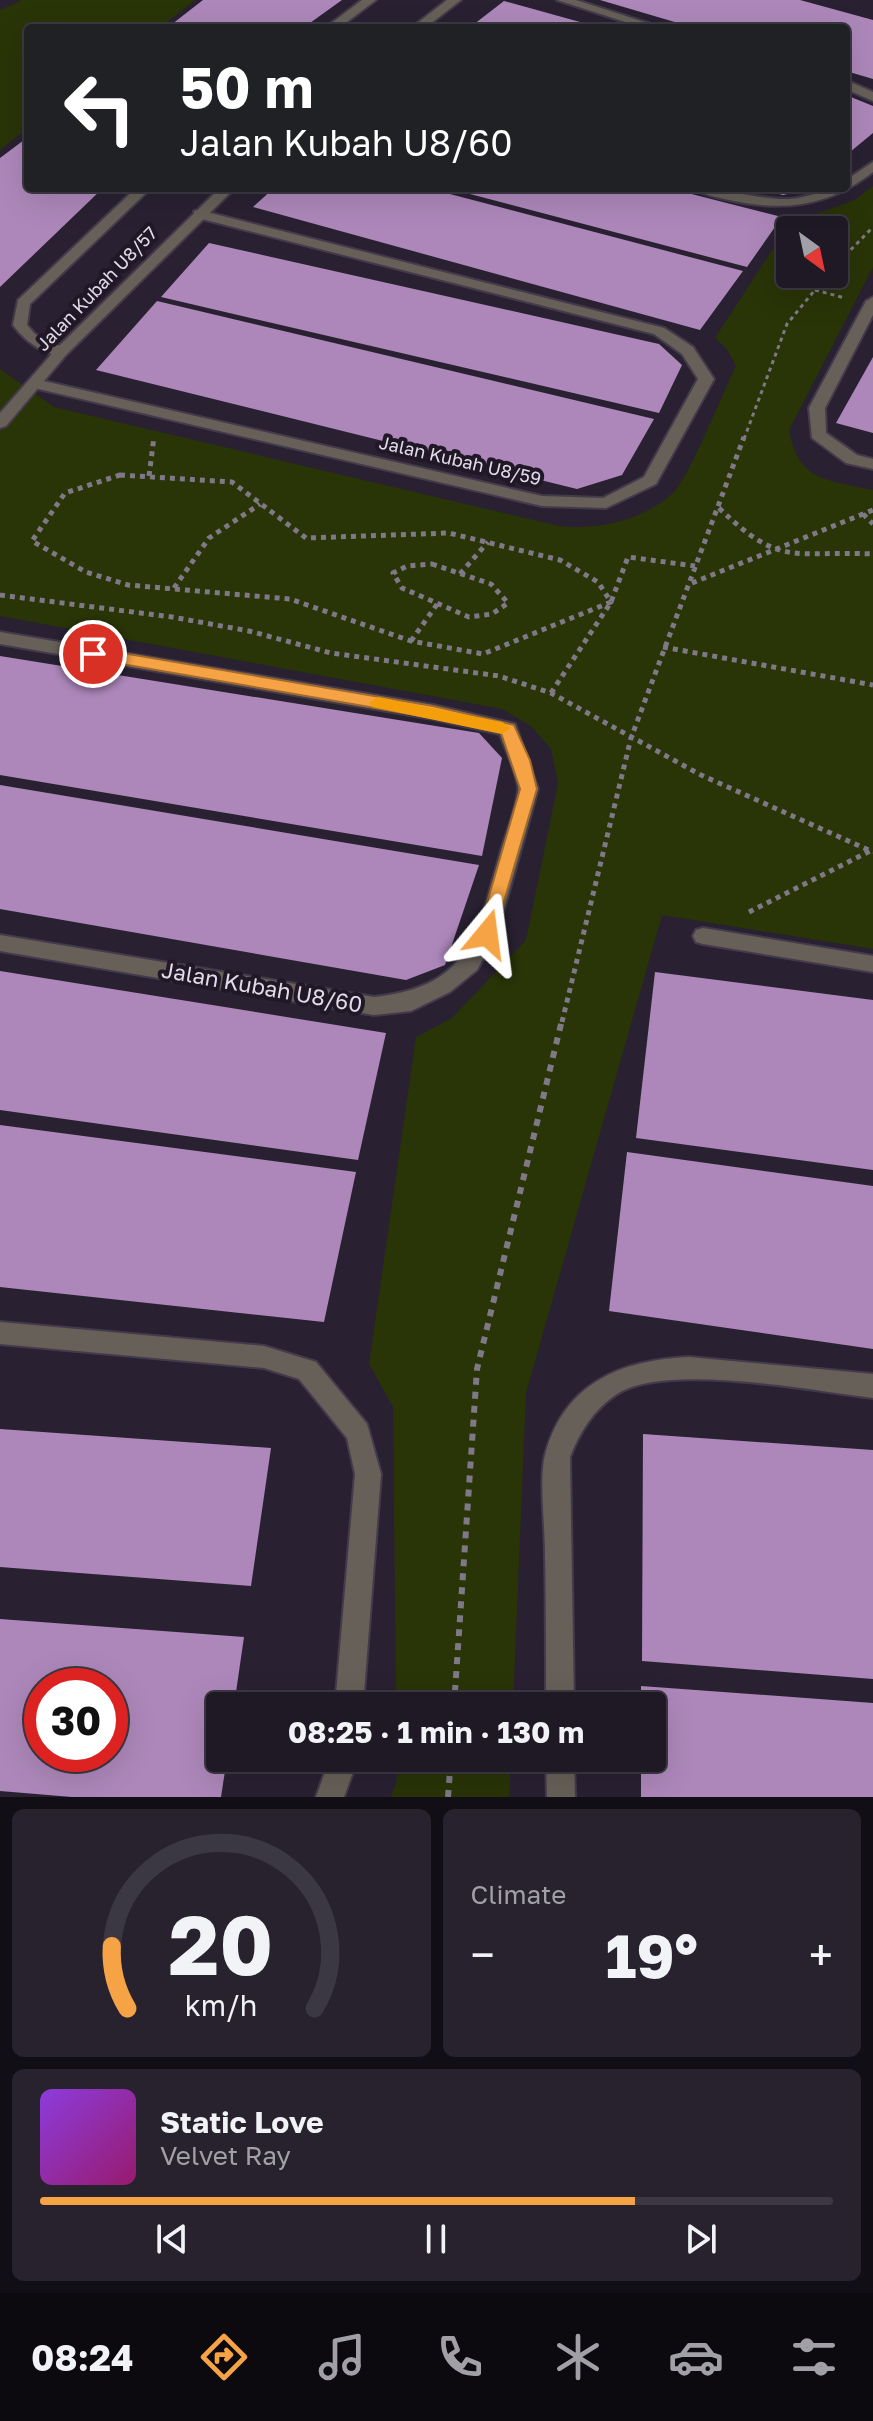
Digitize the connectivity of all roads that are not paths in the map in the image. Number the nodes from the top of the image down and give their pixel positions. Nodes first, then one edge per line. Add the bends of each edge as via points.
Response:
1 (370, 0) edge
2 (455, 0) edge
3 (563, 0) edge
4 (337, 24) edge
5 (422, 24) edge
6 (644, 24) edge
7 (850, 86) edge
8 (873, 97) edge
9 (873, 166) edge
10 (850, 187) edge
11 (140, 192) edge
12 (224, 192) edge
13 (718, 192) edge
14 (840, 192) edge
15 (199, 214) junction
16 (873, 301) edge
17 (61, 352) junction
18 (35, 384) junction
19 (0, 423) edge
20 (873, 464) edge
21 (0, 638) edge
22 (703, 936) road end
23 (0, 943) edge
24 (873, 964) edge
25 (0, 1333) edge
26 (873, 1386) edge
27 (350, 1692) edge
28 (560, 1692) edge
29 (339, 1772) edge
30 (560, 1772) edge
31 (330, 1797) edge
32 (561, 1797) edge

1 - 4 street
2 - 5 street
3 - 6 street
7 - 8 street
9 - 10 street
11 - 17 street via 23,303 20,325 30,337
12 - 15 street, Jalan Kubah U8/57
13 - 14 street via 775,205
15 - 17 street, Jalan Kubah U8/57
15 - 18 street, Jalan Kubah U8/59 via 659,331 699,361 706,379 650,480 606,503 542,501
16 - 20 street via 817,408 818,435 852,459
17 - 18 street, Jalan Kubah U8/57
18 - 19 street, Jalan Kubah U8/57
21 - 23 street, Jalan Kubah U8/60 via 508,729 528,789 487,934 470,964 411,1002 374,1006
22 - 24 street
25 - 27 street via 264,1357 307,1370 358,1432 368,1474
26 - 28 street via 700,1367 655,1368 619,1379 589,1398 567,1428 557,1457
29 - 31 street
30 - 32 street

